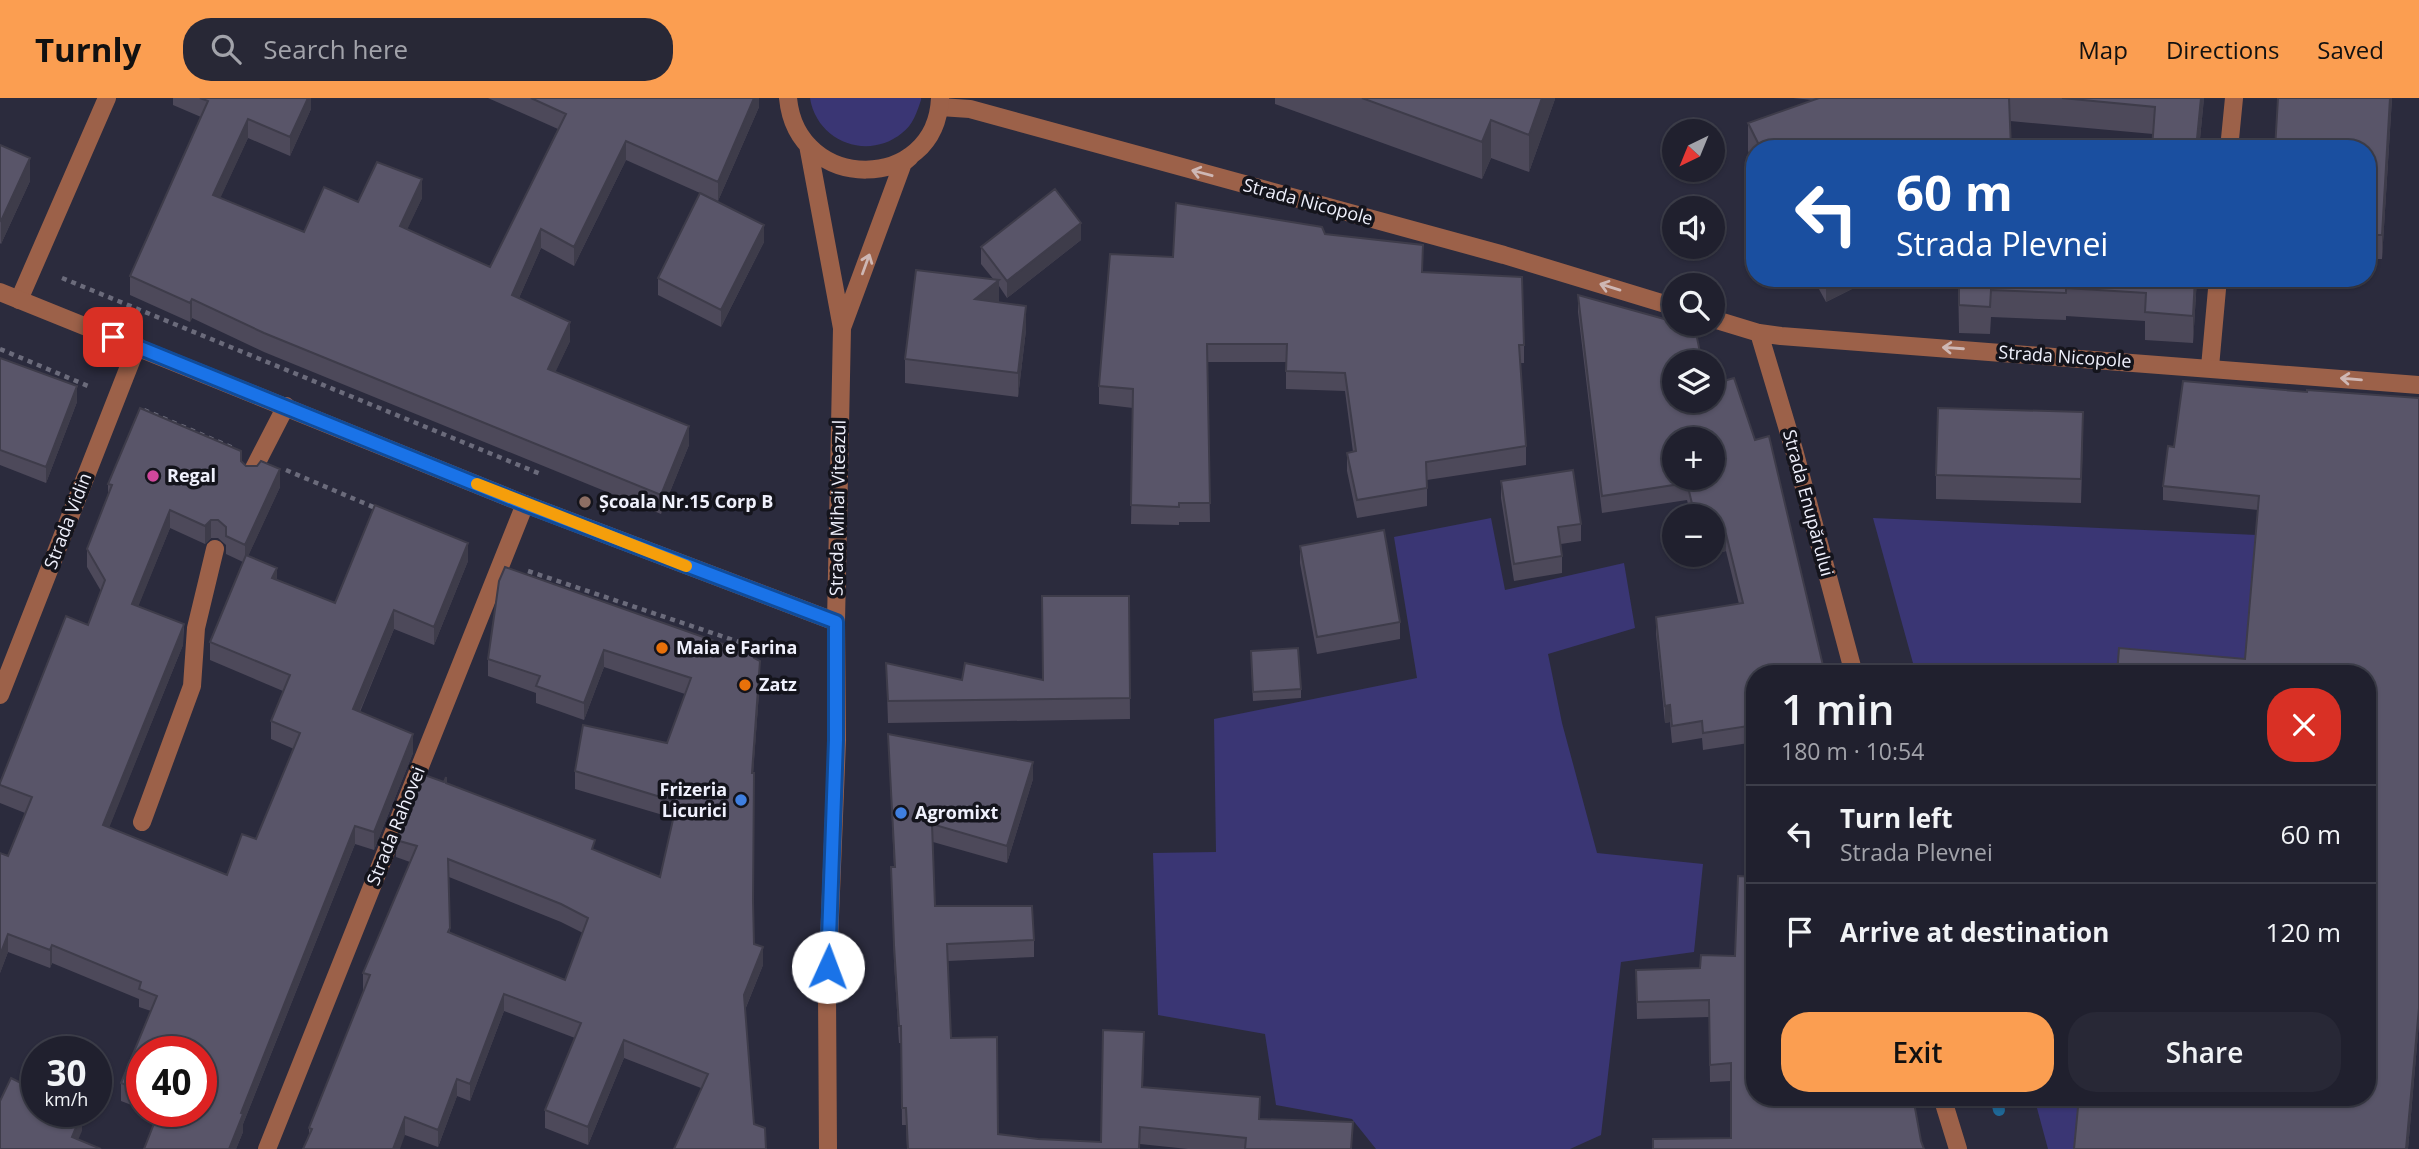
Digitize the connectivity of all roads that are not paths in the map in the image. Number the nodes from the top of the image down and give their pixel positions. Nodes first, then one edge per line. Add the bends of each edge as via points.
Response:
1 (107, 98) edge
2 (788, 98) edge
3 (2234, 98) edge
4 (940, 102) edge
5 (2230, 140) edge
6 (808, 145) junction
7 (921, 146) junction
8 (2217, 287) edge
9 (0, 292) edge
10 (19, 300) junction
11 (1662, 303) edge
12 (1725, 323) edge
13 (842, 328) junction
14 (1759, 333) junction
15 (136, 346) junction
16 (2210, 367) junction
17 (2419, 385) edge
18 (286, 406) junction
19 (255, 466) edge
20 (525, 504) junction
21 (215, 549) dead end
22 (836, 622) junction
23 (1852, 665) edge
24 (0, 695) edge
25 (142, 822) dead end
26 (1945, 1106) edge
27 (267, 1149) edge
28 (828, 1149) edge
29 (1958, 1149) edge

1 - 10 street
2 - 6 street via 792,118
3 - 5 street
4 - 7 street, Strada Mihai Viteazul via 936,121
11 -> 4 street, Strada Nicopole via 1504,255
6 - 7 street via 827,161 864,171 890,167
6 - 13 street, Strada Mihai Viteazul
13 -> 7 street, Strada Mihai Viteazul via 903,163
8 - 16 street
9 - 10 street
10 - 15 street
12 - 14 street, Strada Nicopole
13 - 22 street, Strada Mihai Viteazul
16 -> 14 street, Strada Nicopole
14 - 23 street, Strada Enupărului
15 - 18 street
15 - 24 street, Strada Vidin
17 -> 16 street, Strada Nicopole
18 - 19 street
18 - 20 street
20 - 22 street
20 - 27 street, Strada Rahovei
21 - 25 street via 196,628 192,686
22 - 28 street, Strada Mihai Viteazul
26 - 29 street

